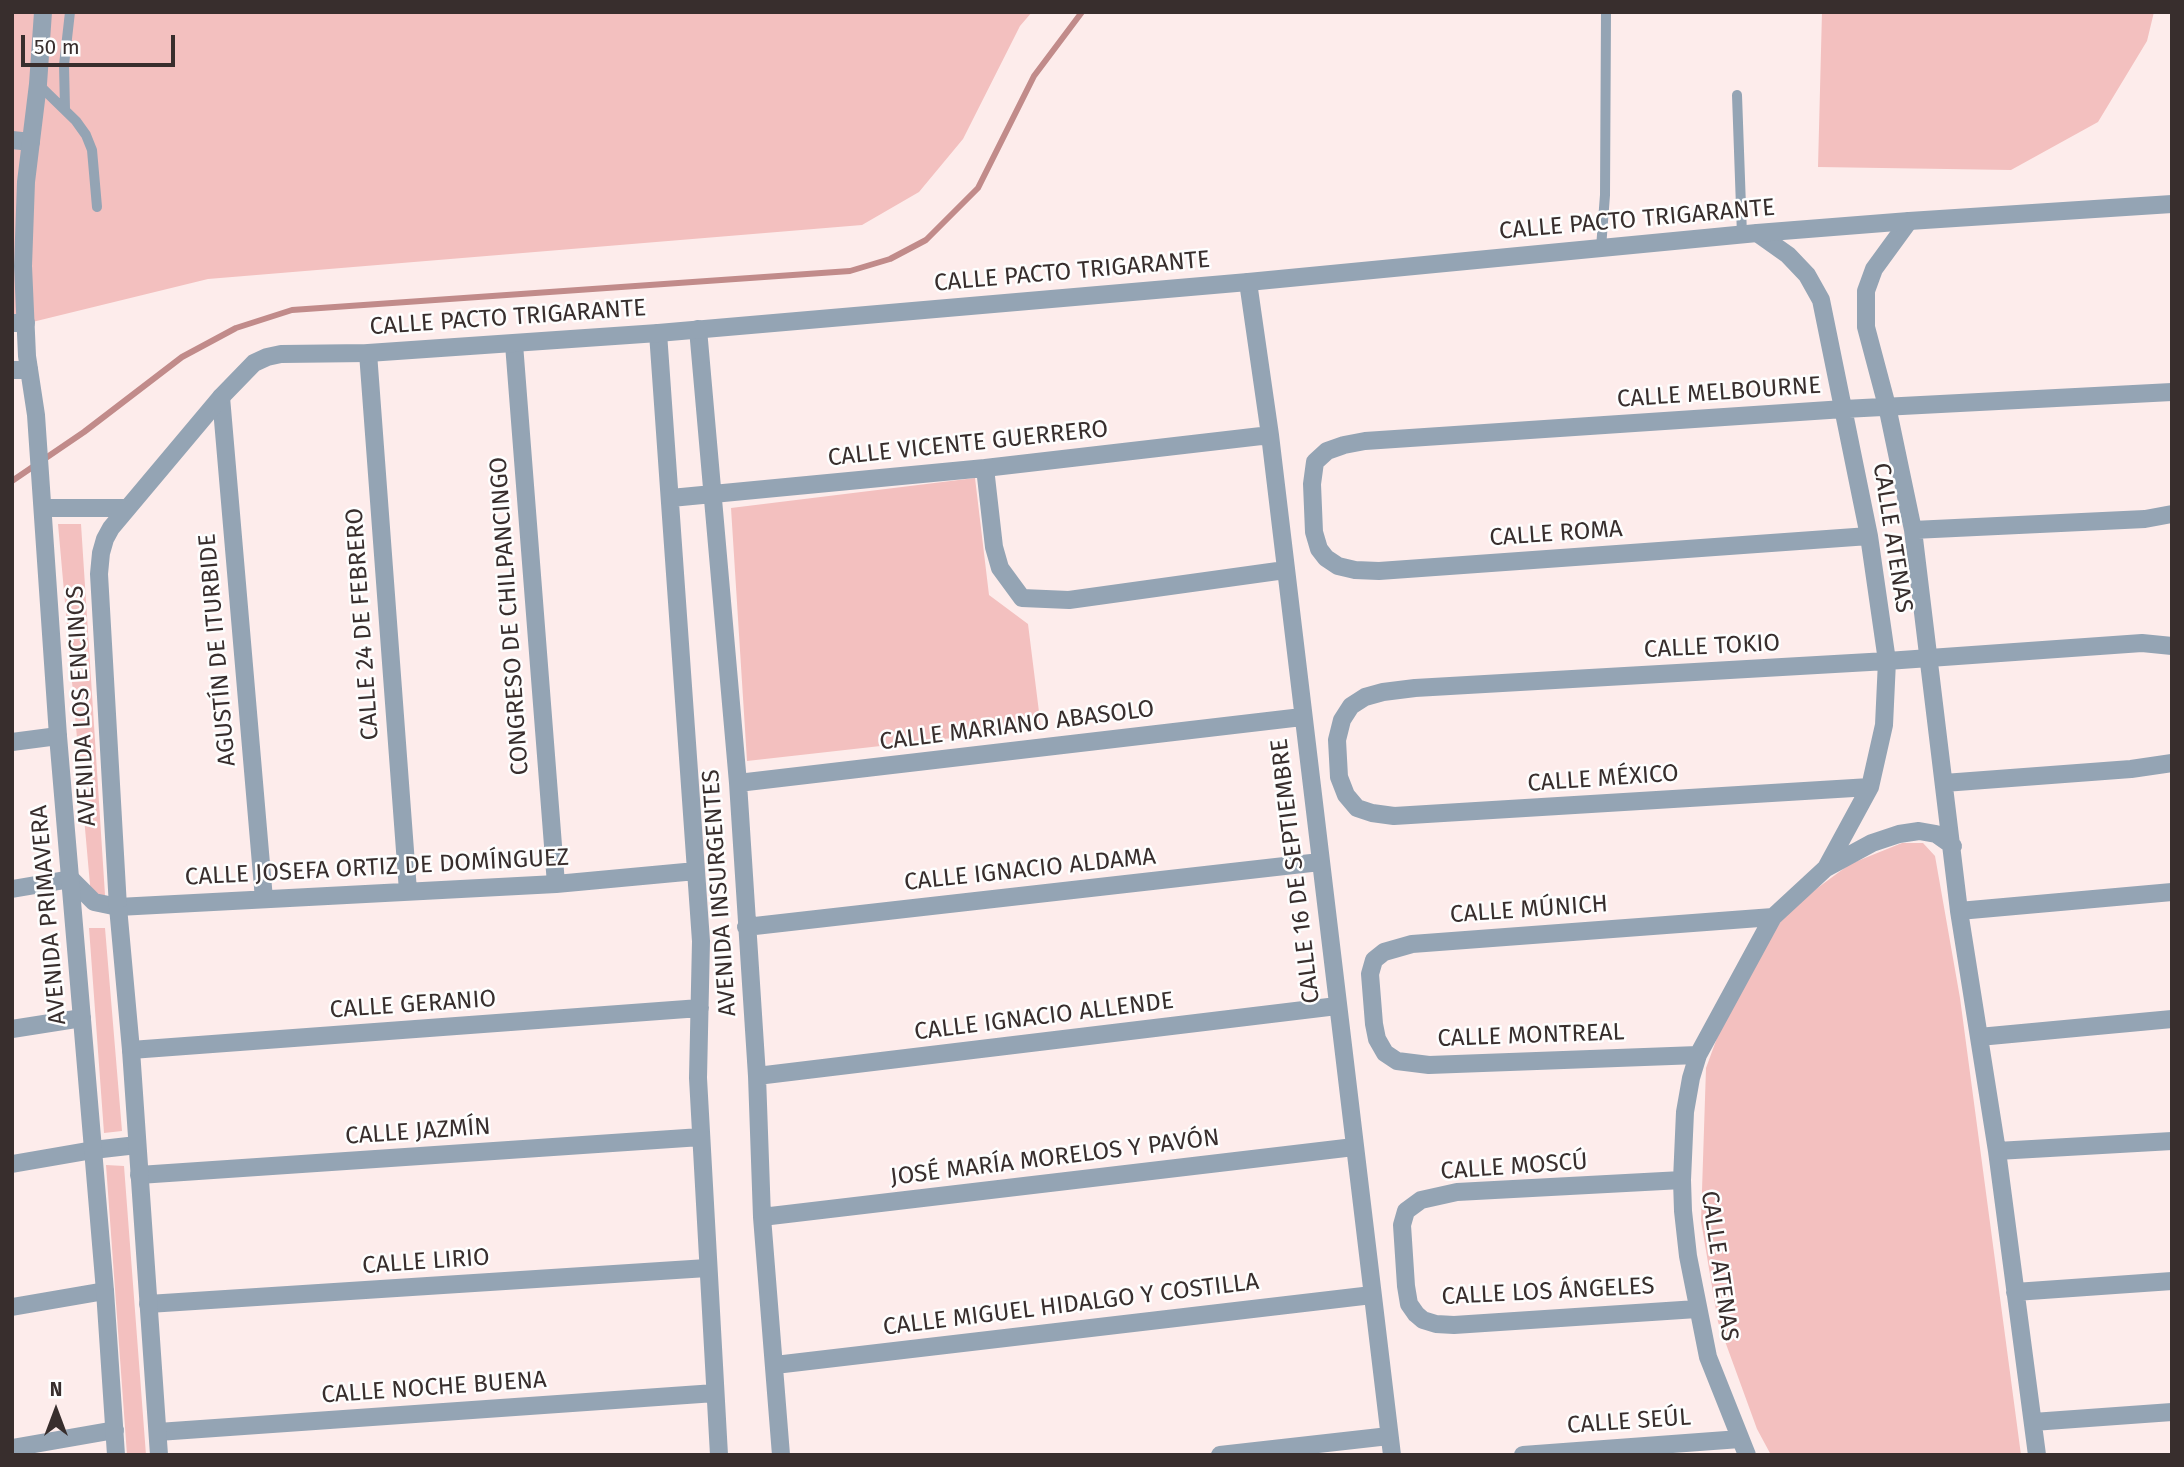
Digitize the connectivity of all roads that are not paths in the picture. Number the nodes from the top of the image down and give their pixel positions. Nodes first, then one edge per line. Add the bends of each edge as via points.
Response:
1 (43, 12) edge
2 (70, 12) edge
3 (1606, 12) edge
4 (38, 85) junction
5 (1737, 95) dead end
6 (65, 109) junction
7 (12, 140) edge
8 (31, 142) junction
9 (19, 181) edge
10 (2172, 204) edge
11 (97, 207) dead end
12 (1909, 221) junction
13 (1750, 234) junction
14 (1601, 248) junction
15 (1248, 282) junction
16 (19, 323) edge
17 (698, 329) junction
18 (658, 333) junction
19 (514, 344) junction
20 (368, 353) junction
21 (21, 370) edge
22 (2163, 392) edge
23 (220, 397) junction
24 (1887, 406) junction
25 (1844, 409) junction
26 (1270, 435) junction
27 (985, 468) junction
28 (1312, 484) joint
29 (713, 495) junction
30 (671, 498) junction
31 (43, 503) junction
32 (126, 508) junction
33 (2172, 514) edge
34 (1913, 530) junction
35 (1869, 536) junction
36 (1284, 570) junction
37 (2172, 646) edge
38 (1928, 657) junction
39 (1887, 661) junction
40 (1302, 717) junction
41 (58, 736) junction
42 (12, 743) edge
43 (2172, 763) edge
44 (738, 783) junction
45 (1944, 783) junction
46 (1870, 787) junction
47 (1346, 795) joint
48 (1953, 846) junction
49 (1320, 862) junction
50 (1825, 867) junction
51 (696, 871) junction
52 (71, 879) junction
53 (556, 884) junction
54 (12, 889) edge
55 (408, 891) junction
56 (2172, 892) edge
57 (264, 899) junction
58 (118, 908) junction
59 (1959, 911) junction
60 (1773, 917) junction
61 (746, 927) junction
62 (1337, 1006) junction
63 (700, 1008) junction
64 (82, 1018) junction
65 (2172, 1019) edge
66 (12, 1029) edge
67 (1979, 1037) junction
68 (1377, 1039) joint
69 (131, 1050) junction
70 (1698, 1055) junction
71 (757, 1076) junction
72 (701, 1138) junction
73 (2172, 1141) edge
74 (137, 1145) junction
75 (1354, 1147) junction
76 (93, 1150) junction
77 (1997, 1151) junction
78 (12, 1164) edge
79 (139, 1175) junction
80 (1682, 1181) junction
81 (762, 1217) junction
82 (707, 1268) junction
83 (2172, 1281) edge
84 (105, 1291) junction
85 (2015, 1292) junction
86 (1372, 1295) junction
87 (148, 1304) junction
88 (1409, 1304) joint
89 (12, 1307) edge
90 (1697, 1309) junction
91 (775, 1365) junction
92 (715, 1393) junction
93 (2172, 1412) edge
94 (2033, 1422) junction
95 (115, 1430) junction
96 (158, 1432) junction
97 (1389, 1436) junction
98 (1743, 1447) edge
99 (12, 1448) edge
100 (116, 1455) edge
101 (159, 1455) edge
102 (719, 1455) edge
103 (782, 1455) edge
104 (1220, 1455) edge
105 (1392, 1455) edge
106 (1523, 1455) edge
107 (2037, 1455) edge

1 - 4 street, AVENIDA PRIMAVERA
2 - 6 lane
3 - 14 lane
4 - 6 lane
4 - 8 street, AVENIDA PRIMAVERA
5 - 13 lane
6 - 11 lane via 92,150
7 - 8 street
8 - 9 street, AVENIDA PRIMAVERA
9 - 16 street, AVENIDA PRIMAVERA via 23,266
10 - 12 street, CALLE PACTO TRIGARANTE
12 - 13 street, CALLE PACTO TRIGARANTE
12 - 24 street, CALLE ATENAS via 1874,269 1866,291 1866,327
13 - 14 street, CALLE PACTO TRIGARANTE
13 - 25 street, CALLE ATENAS via 1788,255 1821,300
14 - 15 street, CALLE PACTO TRIGARANTE
15 - 17 street, CALLE PACTO TRIGARANTE
15 - 26 street, CALLE 16 DE SEPTIEMBRE
16 - 21 street, AVENIDA PRIMAVERA
17 - 18 street, CALLE PACTO TRIGARANTE
17 - 29 street, AVENIDA INSURGENTES
18 - 19 street, CALLE PACTO TRIGARANTE
18 - 30 street, AVENIDA INSURGENTES
19 - 20 street, CALLE PACTO TRIGARANTE
19 - 53 street, CONGRESO DE CHILPANCINGO
20 - 23 street, CALLE PACTO TRIGARANTE via 267,357 254,363
20 - 55 street, CALLE 24 DE FEBRERO
21 - 31 street, AVENIDA PRIMAVERA via 36,415
22 - 24 street, CALLE MELBOURNE
23 - 32 street, CALLE PACTO TRIGARANTE
23 - 57 street, AGUSTÍN DE ITURBIDE
24 - 25 street, CALLE MELBOURNE
24 - 34 street, CALLE ATENAS
25 - 28 street, CALLE MELBOURNE via 1365,441 1327,451 1315,462
25 - 35 street, CALLE ATENAS
26 - 27 street, CALLE VICENTE GUERRERO
26 - 36 street, CALLE 16 DE SEPTIEMBRE
27 - 29 street, CALLE VICENTE GUERRERO
27 - 36 street via 994,547 1000,568 1022,598 1069,600
28 - 35 street, CALLE ROMA via 1319,549 1338,566 1355,570
29 - 30 street, CALLE VICENTE GUERRERO
29 - 44 street, AVENIDA INSURGENTES
30 - 51 street, AVENIDA INSURGENTES
31 - 32 street
31 - 41 street, AVENIDA PRIMAVERA
32 - 58 street, AVENIDA LOS ENCINOS via 105,539 99,574
33 - 34 street
34 - 38 street, CALLE ATENAS
35 - 39 street, CALLE ATENAS
36 - 40 street, CALLE 16 DE SEPTIEMBRE
37 - 38 street, CALLE TOKIO via 2142,643
38 - 39 street, CALLE TOKIO
38 - 45 street, CALLE ATENAS
39 - 46 street, CALLE ATENAS via 1884,725
39 - 47 street, CALLE TOKIO via 1383,692 1358,701 1342,720 1339,777
40 - 44 street, CALLE MARIANO ABASOLO
40 - 49 street, CALLE 16 DE SEPTIEMBRE
41 - 42 street
41 - 52 street, AVENIDA PRIMAVERA
43 - 45 street
44 - 61 street, AVENIDA INSURGENTES
45 - 48 street, CALLE ATENAS
46 - 47 street, CALLE MÉXICO via 1394,816 1357,808
46 - 50 street, CALLE ATENAS
48 - 50 street, CALLE ATENAS via 1936,834 1899,834
48 - 59 street, CALLE ATENAS
49 - 61 street, CALLE IGNACIO ALDAMA
49 - 62 street, CALLE 16 DE SEPTIEMBRE
50 - 60 street, CALLE ATENAS
51 - 53 street, CALLE JOSEFA ORTIZ DE DOMÍNGUEZ
51 - 63 street, AVENIDA INSURGENTES
52 - 54 street
52 - 58 street, CALLE JOSEFA ORTIZ DE DOMÍNGUEZ via 94,902
52 - 64 street, AVENIDA PRIMAVERA
53 - 55 street, CALLE JOSEFA ORTIZ DE DOMÍNGUEZ
55 - 57 street, CALLE JOSEFA ORTIZ DE DOMÍNGUEZ
56 - 59 street
57 - 58 street, CALLE JOSEFA ORTIZ DE DOMÍNGUEZ
58 - 69 street
59 - 67 street, CALLE ATENAS
60 - 68 street, CALLE MÚNICH via 1397,946 1374,960 1370,974
60 - 70 street, CALLE ATENAS
61 - 71 street, AVENIDA INSURGENTES
62 - 71 street, CALLE IGNACIO ALLENDE
62 - 75 street, CALLE 16 DE SEPTIEMBRE
63 - 69 street, CALLE GERANIO
63 - 72 street, AVENIDA INSURGENTES
64 - 66 street
64 - 76 street, AVENIDA PRIMAVERA
65 - 67 street
67 - 77 street, CALLE ATENAS
68 - 70 street, CALLE MONTREAL via 1397,1061 1429,1065
69 - 74 street
70 - 80 street, CALLE ATENAS via 1685,1112
71 - 81 street, AVENIDA INSURGENTES
72 - 79 street, CALLE JAZMÍN
72 - 82 street, AVENIDA INSURGENTES
73 - 77 street
74 - 76 street
74 - 79 street
75 - 81 street, JOSÉ MARÍA MORELOS Y PAVÓN
75 - 86 street, CALLE 16 DE SEPTIEMBRE
76 - 78 street
76 - 84 street, AVENIDA PRIMAVERA
77 - 85 street, CALLE ATENAS
79 - 87 street
80 - 88 street, CALLE MOSCÚ via 1457,1192 1421,1200 1406,1211 1402,1225
80 - 90 street, CALLE ATENAS
81 - 91 street, AVENIDA INSURGENTES
82 - 87 street, CALLE LIRIO
82 - 92 street, AVENIDA INSURGENTES
83 - 85 street
84 - 89 street
84 - 95 street, AVENIDA PRIMAVERA
85 - 94 street, CALLE ATENAS
86 - 91 street, CALLE MIGUEL HIDALGO Y COSTILLA
86 - 97 street, CALLE 16 DE SEPTIEMBRE
87 - 96 street
88 - 90 street, CALLE LOS ÁNGELES via 1423,1320 1454,1325
90 - 98 street, CALLE ATENAS via 1708,1357
91 - 103 street, AVENIDA INSURGENTES
92 - 96 street, CALLE NOCHE BUENA
92 - 102 street, AVENIDA INSURGENTES
93 - 94 street
94 - 107 street, CALLE ATENAS
95 - 99 street
95 - 100 street, AVENIDA PRIMAVERA
96 - 101 street
97 - 104 street
97 - 105 street, CALLE 16 DE SEPTIEMBRE
98 - 106 street, CALLE SEÚL

